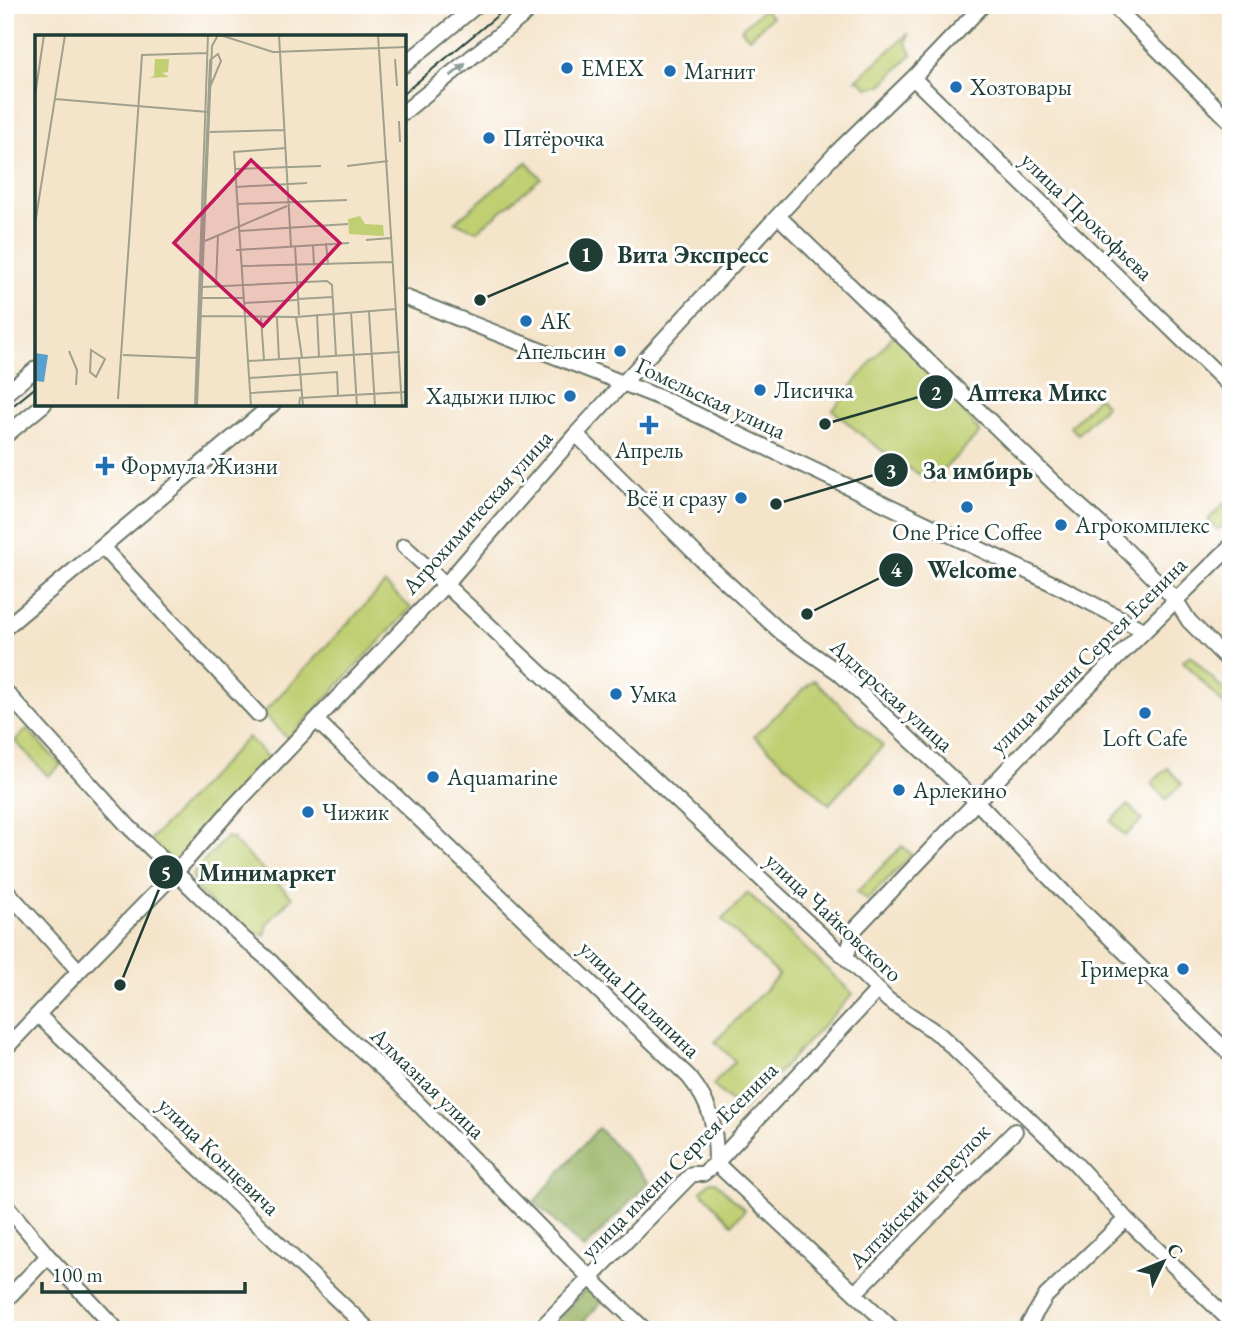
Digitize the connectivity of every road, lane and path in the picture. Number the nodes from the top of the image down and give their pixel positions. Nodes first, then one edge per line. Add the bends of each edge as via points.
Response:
1 (477, 5) edge
2 (536, 5) edge
3 (983, 5) edge
4 (1114, 5) edge
5 (406, 63) edge
6 (912, 78) junction
7 (406, 110) edge
8 (1231, 122) edge
9 (779, 217) junction
10 (406, 298) edge
11 (35, 370) edge
12 (625, 382) junction
13 (1231, 387) edge
14 (5, 394) edge
15 (42, 406) edge
16 (271, 406) edge
17 (576, 434) junction
18 (5, 436) edge
19 (404, 546) dead end
20 (1231, 546) edge
21 (102, 547) junction
22 (446, 584) junction
23 (1175, 599) junction
24 (5, 628) edge
25 (1143, 630) junction
26 (1231, 663) edge
27 (5, 691) edge
28 (258, 713) dead end
29 (316, 720) junction
30 (976, 801) junction
31 (176, 872) junction
32 (5, 889) edge
33 (846, 958) junction
34 (79, 971) junction
35 (876, 988) junction
36 (38, 1015) junction
37 (5, 1049) edge
38 (1231, 1055) edge
39 (1015, 1130) dead end
40 (716, 1163) junction
41 (5, 1204) edge
42 (1126, 1219) junction
43 (48, 1256) junction
44 (591, 1279) junction
45 (855, 1293) junction
46 (5, 1301) edge
47 (1231, 1322) edge
48 (117, 1330) edge
49 (369, 1330) edge
50 (539, 1330) edge
51 (645, 1330) edge
52 (894, 1330) edge
53 (1025, 1330) edge

1 - 5 street
7 -> 2 street
3 - 6 street, Агрохимическая улица
4 - 8 street
6 - 9 street, Агрохимическая улица
6 - 13 street, улица Прокофьева
9 - 12 street, Агрохимическая улица
9 - 23 street
10 - 12 street, Гомельская улица
11 - 14 street
12 - 17 street, Агрохимическая улица
12 - 25 street, Гомельская улица
15 - 18 street
16 - 21 street
17 - 22 street, Агрохимическая улица
17 - 30 street, Адлерская улица via 702,560 782,632 838,672
19 - 22 street, улица Чайковского
20 - 23 street, улица имени Сергея Есенина
21 - 24 street
21 - 28 street
22 - 29 street, Агрохимическая улица
22 - 33 street, улица Чайковского
23 - 25 street, улица имени Сергея Есенина
23 - 26 street via 1189,621
25 - 30 street, улица имени Сергея Есенина
27 - 31 street, Алмазная улица
29 - 31 street, Агрохимическая улица
29 - 40 street, улица Шаляпина via 689,1077 709,1110 716,1133
30 - 33 street, улица имени Сергея Есенина via 855,929
30 - 38 street, Адлерская улица
31 - 34 street, Агрохимическая улица
31 - 44 street, Алмазная улица via 394,1079
32 - 34 street
33 - 35 street, улица Чайковского
34 - 36 street, Агрохимическая улица
35 - 40 street, улица имени Сергея Есенина
35 - 42 street, улица Чайковского via 940,1035 1075,1163
36 - 37 street, Агрохимическая улица
36 - 49 street, улица Концевича
39 - 45 street, Алтайский переулок
40 - 44 street, улица имени Сергея Есенина via 703,1174 692,1174
40 - 45 street
41 - 43 street
42 - 47 street, улица Чайковского
42 - 53 street via 1046,1296
43 - 46 street
43 - 48 street
44 - 50 street, улица имени Сергея Есенина
44 - 51 street, Алмазная улица
45 - 52 street

